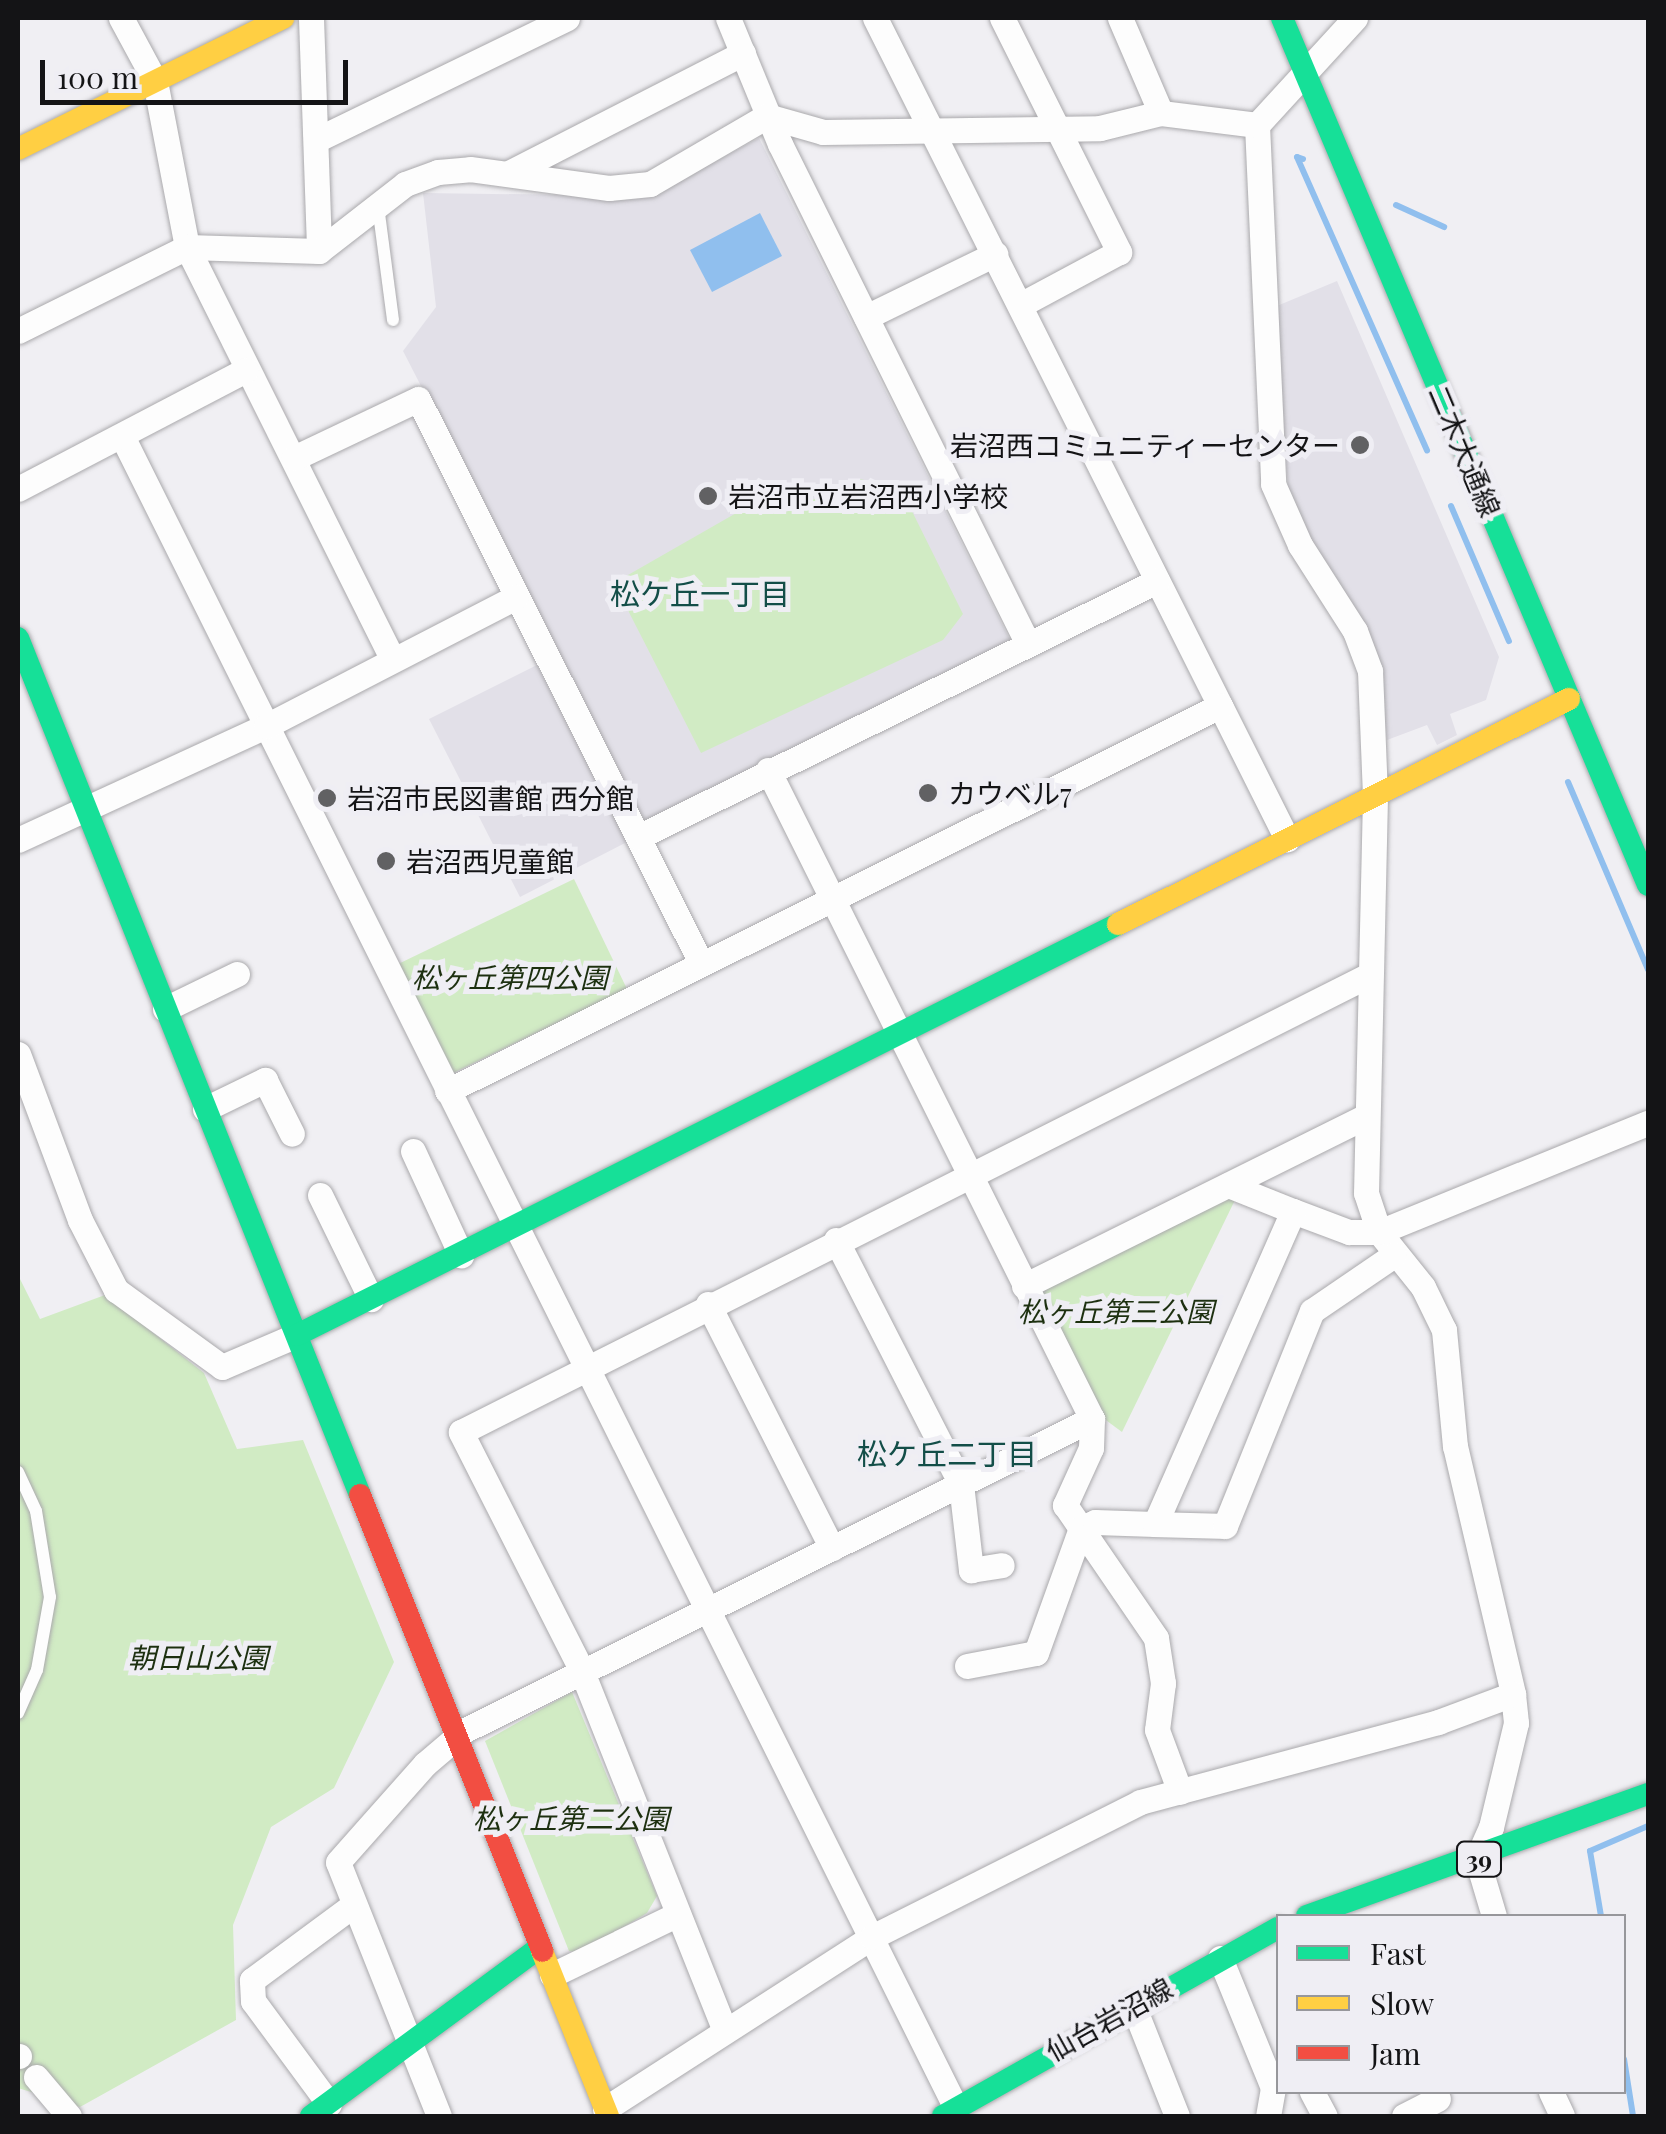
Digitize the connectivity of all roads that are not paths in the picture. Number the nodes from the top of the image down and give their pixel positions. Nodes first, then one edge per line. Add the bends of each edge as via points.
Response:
1 (121, 18) edge
2 (283, 18) edge
3 (311, 18) edge
4 (567, 18) edge
5 (728, 18) edge
6 (875, 18) edge
7 (1002, 18) edge
8 (1120, 18) edge
9 (1282, 18) edge
10 (1355, 18) edge
11 (743, 53) junction
12 (1307, 75) junction
13 (155, 81) junction
14 (1161, 113) junction
15 (766, 116) junction
16 (1257, 125) junction
17 (932, 130) junction
18 (1058, 130) junction
19 (316, 140) junction
20 (18, 149) edge
21 (508, 173) junction
22 (378, 206) junction
23 (187, 246) junction
24 (318, 251) junction
25 (994, 254) junction
26 (1020, 305) junction
27 (866, 317) junction
28 (393, 320) dead end
29 (18, 331) edge
30 (246, 370) junction
31 (122, 436) junction
32 (294, 458) junction
33 (18, 489) edge
34 (1158, 581) junction
35 (516, 597) junction
36 (18, 638) edge
37 (1027, 642) junction
38 (392, 660) junction
39 (1569, 699) junction
40 (1220, 706) junction
41 (266, 726) junction
42 (768, 770) junction
43 (1374, 797) junction
44 (88, 812) junction
45 (638, 838) junction
46 (1287, 839) junction
47 (18, 840) edge
48 (1648, 885) edge
49 (832, 898) junction
50 (701, 963) junction
51 (237, 974) dead end
52 (1367, 976) junction
53 (165, 1009) junction
54 (898, 1034) junction
55 (18, 1054) edge
56 (447, 1091) junction
57 (205, 1108) junction
58 (1364, 1116) junction
59 (1648, 1123) edge
60 (292, 1134) dead end
61 (412, 1152) dead end
62 (969, 1174) junction
63 (1228, 1184) junction
64 (320, 1195) dead end
65 (1293, 1211) junction
66 (514, 1229) junction
67 (1379, 1232) junction
68 (836, 1240) junction
69 (461, 1255) junction
70 (1394, 1255) junction
71 (1024, 1286) junction
72 (371, 1299) junction
73 (708, 1304) junction
74 (297, 1334) junction
75 (584, 1366) junction
76 (1092, 1419) junction
77 (18, 1472) edge
78 (962, 1484) junction
79 (1155, 1524) junction
80 (1080, 1528) junction
81 (832, 1548) junction
82 (1002, 1565) dead end
83 (705, 1610) junction
84 (967, 1666) dead end
85 (582, 1670) junction
86 (18, 1694) edge
87 (1513, 1694) junction
88 (19, 1713) edge
89 (455, 1736) junction
90 (1180, 1792) junction
91 (1648, 1794) edge
92 (1477, 1859) junction
93 (352, 1906) junction
94 (678, 1914) junction
95 (1312, 1914) edge
96 (1493, 1914) edge
97 (1276, 1929) edge
98 (872, 1938) junction
99 (540, 1946) junction
100 (1220, 1958) junction
101 (552, 1975) junction
102 (1133, 2005) junction
103 (725, 2031) junction
104 (411, 2043) junction
105 (18, 2055) edge
106 (36, 2077) joint
107 (1276, 2088) edge
108 (1313, 2094) edge
109 (1440, 2102) edge
110 (320, 2110) edge
111 (949, 2112) edge
112 (607, 2113) edge
113 (70, 2116) edge
114 (439, 2116) edge
115 (1178, 2116) edge
116 (1268, 2116) edge
117 (1325, 2116) edge
118 (1404, 2116) edge

1 - 13 street
2 - 13 street
3 - 19 street
4 - 19 street
5 - 11 street
6 - 17 street
7 - 18 street
8 - 14 street
9 - 12 street, 二木大通線
10 - 12 street
11 - 15 street
11 - 21 street
12 - 16 street
12 - 39 street, 二木大通線
13 - 20 street
13 - 23 street
14 - 16 street
14 - 18 street
15 - 17 street via 822,132
15 - 21 street via 650,184 555,184
15 - 27 street
16 - 43 street via 1273,484 1370,671
17 - 18 street
17 - 25 street
18 - 26 street via 1119,252
19 - 24 street
21 - 22 street via 438,172 404,184
22 - 24 street
22 - 28 lane
23 - 24 street
23 - 29 street
23 - 30 street
25 - 26 street
25 - 27 street
26 - 34 street
27 - 37 street
30 - 31 street
30 - 32 street
31 - 33 street
31 - 41 street
32 - 35 street via 418,398
32 - 38 street
34 - 37 street
34 - 40 street
35 - 38 street
35 - 45 street
36 - 44 street
37 - 42 street
38 - 41 street
39 - 43 street
39 - 48 street, 二木大通線
40 - 46 street
40 - 49 street
41 - 44 street
41 - 56 street
42 - 45 street
42 - 49 street
43 - 46 street
43 - 52 street
44 - 47 street
44 - 53 street
45 - 50 street
46 - 54 street
49 - 50 street
49 - 54 street
50 - 56 street
51 - 53 street
52 - 58 street
52 - 62 street
53 - 57 street
54 - 62 street
54 - 66 street
55 - 74 street via 80,1220 116,1290 222,1368
56 - 66 street
57 - 60 street via 265,1080
57 - 74 street
58 - 63 street
58 - 67 street via 1362,1170
59 - 67 street
61 - 69 street
62 - 68 street
62 - 71 street
63 - 65 street
63 - 71 street
64 - 72 street
65 - 67 street via 1348,1232
65 - 79 street
66 - 69 street
66 - 75 street
67 - 70 street
68 - 73 street
68 - 78 street
69 - 72 street
70 - 79 street via 1312,1311 1225,1526
70 - 87 street via 1423,1287 1444,1330 1455,1446
71 - 76 street
72 - 74 street
73 - 75 street
73 - 81 street
74 - 89 street
75 - 83 street
75 - 85 street via 461,1432
76 - 78 street
76 - 80 street via 1091,1448 1065,1505
77 - 88 lane via 36,1510 50,1597 37,1670
78 - 81 street
78 - 82 street via 971,1570
79 - 80 street via 1095,1522
80 - 84 street via 1036,1653
80 - 90 street via 1156,1638 1163,1683 1158,1730
81 - 83 street
83 - 85 street
83 - 98 street
85 - 89 street
85 - 94 street
86 - 88 lane
87 - 90 street via 1438,1722
87 - 92 street via 1516,1724 1492,1828
89 - 93 street via 338,1862
89 - 99 street
90 - 98 street via 1140,1802
91 - 92 street, 39
92 - 95 street, 39
92 - 96 street
93 - 104 street
93 - 110 street via 252,1980 253,2000
94 - 101 street
94 - 103 street
97 - 100 street, 仙台岩沼線
98 - 103 street
98 - 111 street
99 - 101 street
99 - 104 street
100 - 102 street, 仙台岩沼線
100 - 107 street
101 - 112 street
102 - 111 street, 仙台岩沼線
102 - 115 street
103 - 112 street
104 - 110 street
104 - 114 street
105 - 106 lane
106 - 113 street
107 - 116 street
108 - 117 street
109 - 118 street

